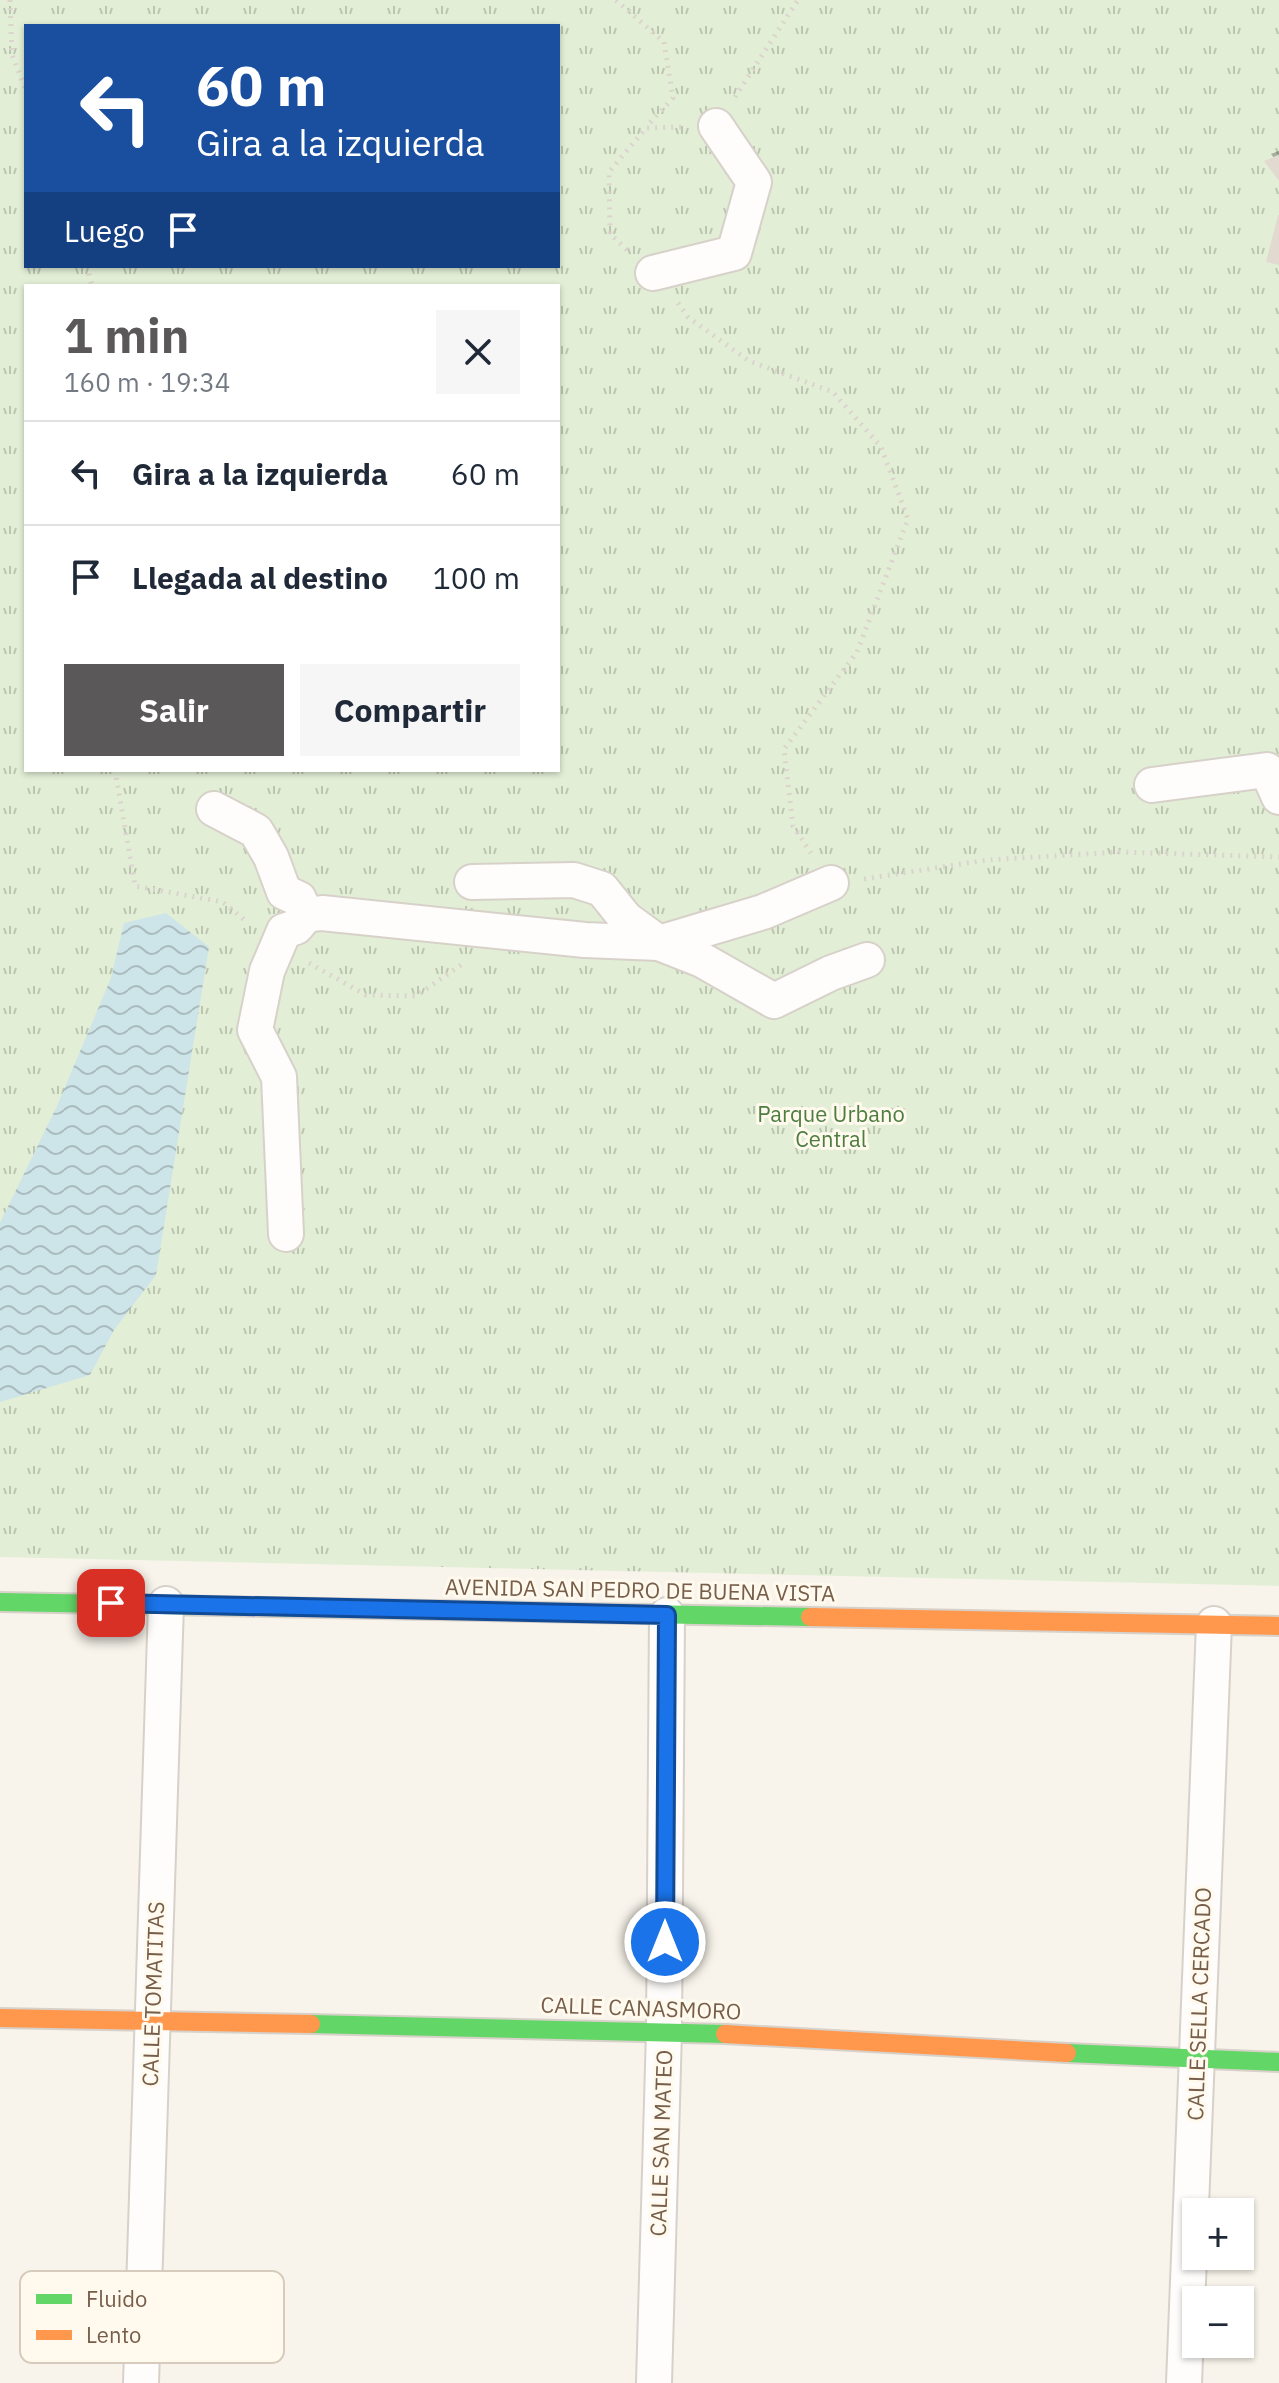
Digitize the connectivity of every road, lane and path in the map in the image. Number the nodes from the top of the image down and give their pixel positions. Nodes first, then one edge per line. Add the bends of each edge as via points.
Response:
1 (10, 0) edge
2 (616, 0) edge
3 (798, 0) edge
4 (24, 85) edge
5 (716, 126) junction
6 (646, 128) junction
7 (653, 273) junction
8 (1152, 785) dead end
9 (1279, 797) edge
10 (214, 809) dead end
11 (1279, 857) edge
12 (472, 882) dead end
13 (831, 883) junction
14 (306, 915) junction
15 (659, 943) junction
16 (867, 960) dead end
17 (286, 1234) dead end
18 (0, 1602) edge
19 (166, 1604) junction
20 (667, 1615) junction
21 (1214, 1624) junction
22 (1279, 1626) edge
23 (0, 2018) edge
24 (153, 2023) junction
25 (664, 2031) junction
26 (1197, 2060) junction
27 (1279, 2062) edge
28 (145, 2271) edge
29 (142, 2363) edge
30 (141, 2383) edge
31 (654, 2383) edge
32 (1184, 2383) edge

1 - 4 path via 12,55
2 - 6 path via 664,42 673,98
3 - 5 path
5 - 6 path
5 - 7 street via 754,182 734,253
6 - 7 path via 609,172 610,234
7 - 13 path via 688,317 749,361 833,392 881,447 908,519 857,652 784,749 793,826
8 - 9 street via 1267,770
10 - 14 street via 256,831 284,892 299,899
11 - 13 path via 1119,852 987,860
12 - 15 street via 574,880 602,889 626,919
13 - 15 street via 763,912
14 - 15 street
14 - 17 street via 284,931 267,971 255,1030 279,1077
15 - 16 street via 702,960 774,1001
18 - 19 street, AVENIDA SAN PEDRO DE BUENA VISTA
19 - 20 street, AVENIDA SAN PEDRO DE BUENA VISTA
19 - 24 street, CALLE TOMATITAS
20 - 21 street, AVENIDA SAN PEDRO DE BUENA VISTA
20 - 25 street, CALLE SAN MATEO
21 - 22 street, AVENIDA SAN PEDRO DE BUENA VISTA
21 - 26 street, CALLE SELLA CERCADO
23 - 24 street, CALLE CANASMORO
24 - 25 street, CALLE CANASMORO
24 - 28 street, CALLE TOMATITAS
25 - 26 street, CALLE CANASMORO
25 - 31 street, CALLE SAN MATEO
26 - 27 street, CALLE CANASMORO
26 - 32 street, CALLE SELLA CERCADO
29 - 30 street, CALLE TOMATITAS

